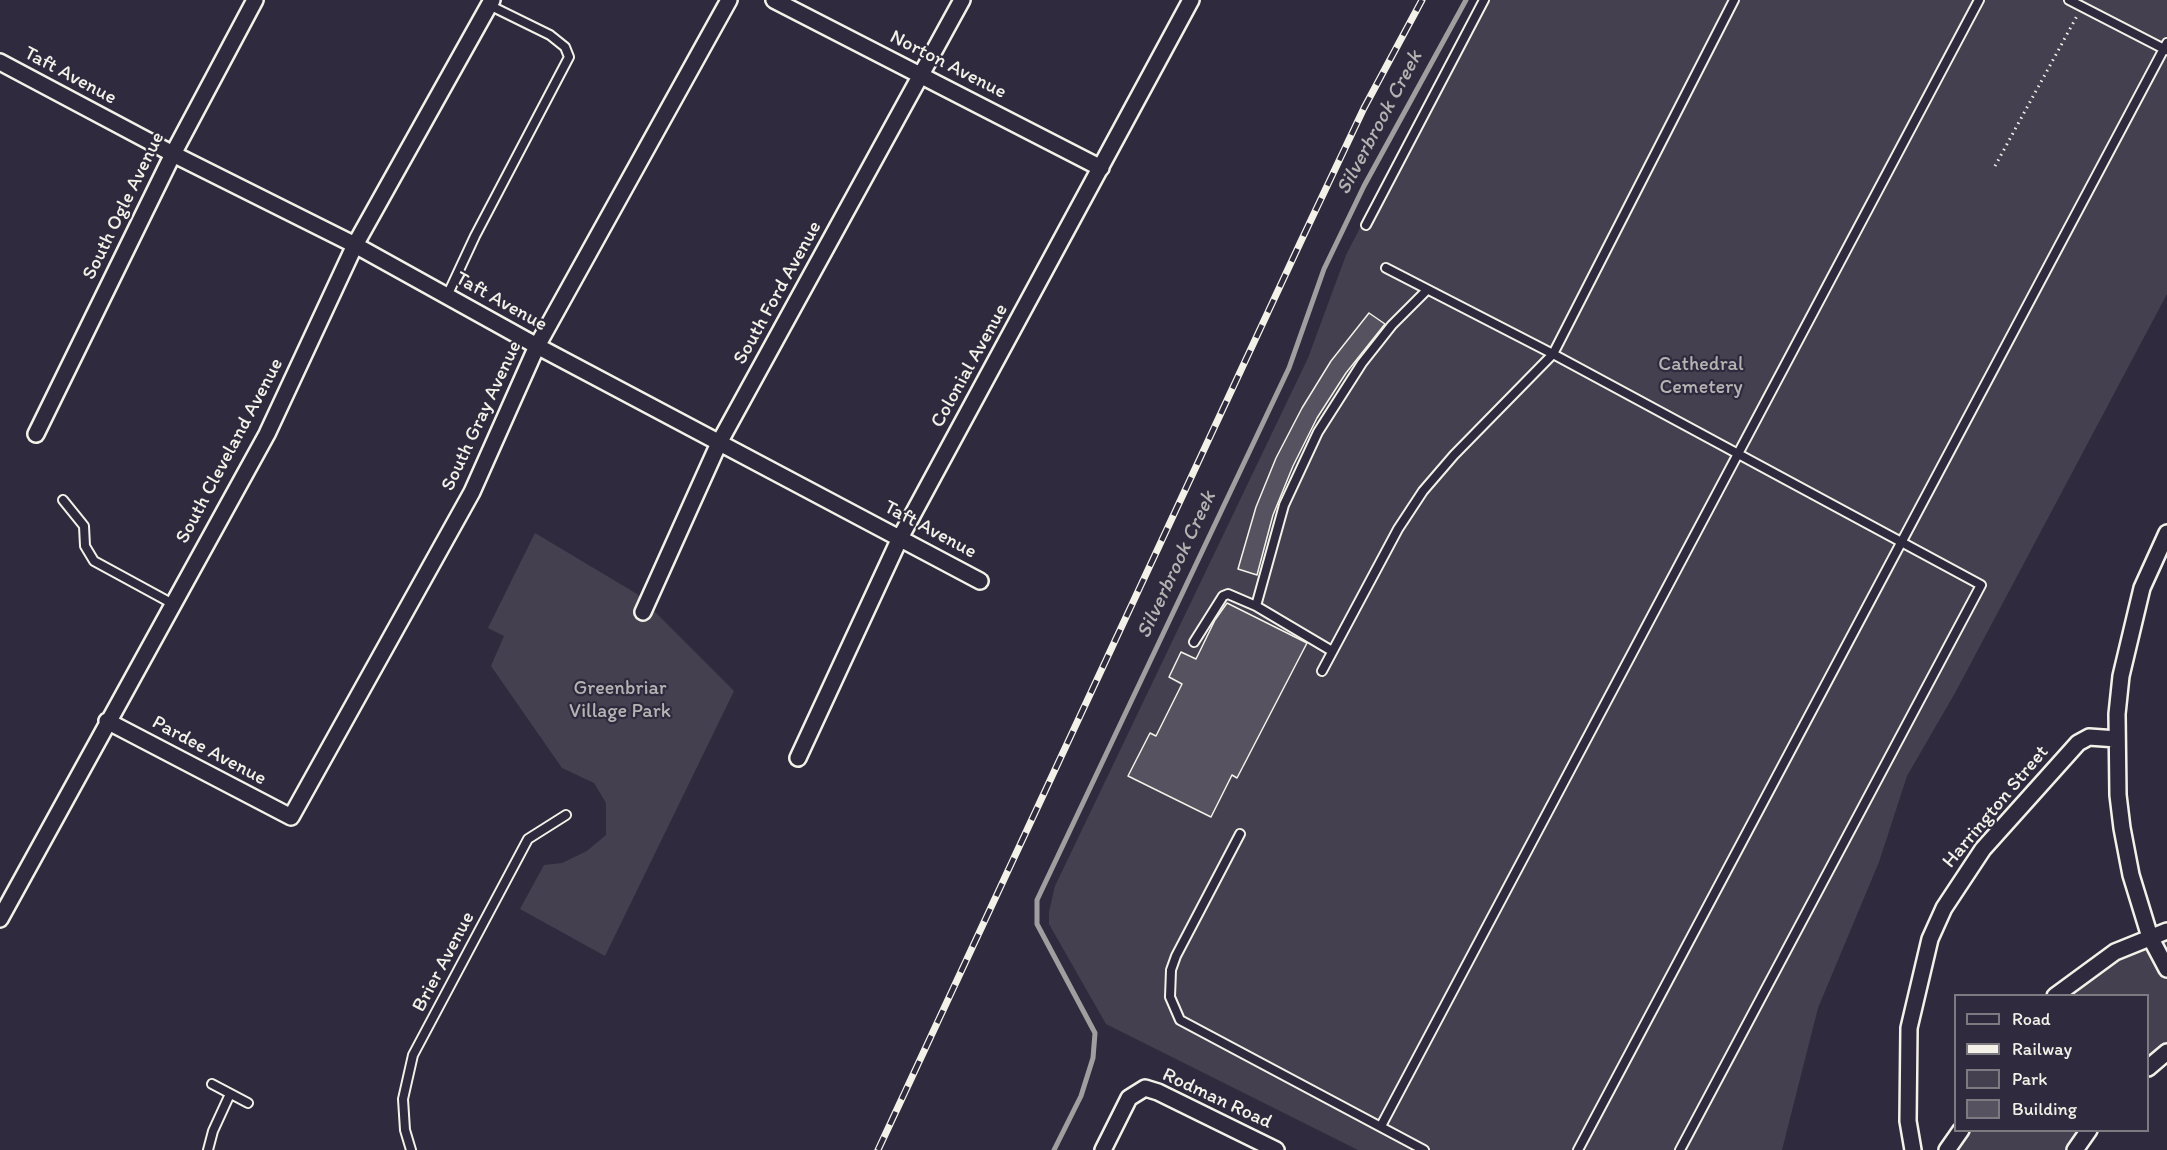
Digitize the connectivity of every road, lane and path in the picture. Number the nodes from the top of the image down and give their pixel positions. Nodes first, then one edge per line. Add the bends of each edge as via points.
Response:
1 (255, 0) edge
2 (729, 0) edge
3 (774, 0) edge
4 (962, 0) edge
5 (1191, 0) edge
6 (1484, 0) edge
7 (1734, 0) edge
8 (1978, 0) edge
9 (2069, 0) edge
10 (491, 3) edge
11 (2083, 7) junction
12 (2166, 47) edge
13 (0, 62) edge
14 (922, 75) junction
15 (172, 154) junction
16 (1995, 166) dead end
17 (1101, 168) junction
18 (1365, 225) dead end
19 (355, 245) junction
20 (1386, 268) dead end
21 (1427, 290) junction
22 (447, 296) junction
23 (537, 346) junction
24 (1553, 354) junction
25 (36, 434) dead end
26 (719, 443) junction
27 (1738, 456) junction
28 (63, 500) dead end
29 (2167, 533) edge
30 (900, 538) junction
31 (1900, 544) junction
32 (980, 581) dead end
33 (172, 604) junction
34 (1256, 606) junction
35 (643, 612) dead end
36 (1194, 642) dead end
37 (1332, 651) junction
38 (1322, 671) dead end
39 (107, 721) junction
40 (2117, 739) junction
41 (798, 758) dead end
42 (566, 815) dead end
43 (291, 817) joint
44 (1240, 834) dead end
45 (0, 919) edge
46 (2167, 931) edge
47 (2150, 937) junction
48 (2167, 969) edge
49 (2058, 994) edge
50 (2167, 1052) edge
51 (2149, 1067) edge
52 (212, 1084) dead end
53 (230, 1094) junction
54 (248, 1102) dead end
55 (1380, 1126) junction
56 (1960, 1132) edge
57 (2088, 1132) edge
58 (208, 1150) edge
59 (411, 1150) edge
60 (1103, 1150) edge
61 (1276, 1150) edge
62 (1424, 1150) edge
63 (1578, 1150) edge
64 (1680, 1150) edge
65 (1913, 1150) edge
66 (1947, 1150) edge
67 (2075, 1150) edge

1 - 15 street, South Ogle Avenue
2 - 23 street, South Gray Avenue
3 - 14 street, Norton Avenue
4 - 14 street, South Ford Avenue
5 - 17 street, Colonial Avenue
6 - 18 lane
7 - 24 lane
8 - 27 lane
9 - 11 lane
10 - 19 street, South Cleveland Avenue
10 - 22 lane via 550,35 565,47 570,57
11 - 12 lane
11 - 16 path
12 - 31 lane
13 - 15 street, Taft Avenue
14 - 17 street, Norton Avenue
14 - 26 street, South Ford Avenue
15 - 19 street, Taft Avenue
15 - 25 street, South Ogle Avenue
17 - 30 street, Colonial Avenue
19 - 22 street, Taft Avenue
19 - 33 street, South Cleveland Avenue via 267,434
20 - 21 lane
21 - 24 lane
21 - 34 lane via 1362,363 1318,432 1284,505
22 - 23 street, Taft Avenue
23 - 26 street, Taft Avenue
23 - 43 street, South Gray Avenue via 472,492
24 - 27 lane
24 - 37 lane via 1423,491
26 - 30 street, Taft Avenue
26 - 35 street, South Ford Avenue
27 - 31 lane
27 - 55 lane
28 - 33 lane via 84,526 85,546 94,561
29 - 40 street via 2142,588 2130,636 2121,676
30 - 32 street, Taft Avenue
30 - 41 street, Colonial Avenue
31 - 63 lane
31 - 64 lane via 1981,585
33 - 39 street, South Cleveland Avenue
34 - 36 lane via 1223,596
34 - 37 lane
37 - 38 lane
39 - 43 street, Pardee Avenue
39 - 45 street, South Cleveland Avenue
40 - 47 street via 2122,828
40 - 65 street, Harrington Street via 2089,737 2078,743 1983,849 1944,908 1930,939 1909,1028 1908,1121
42 - 59 lane, Brier Avenue via 528,839 413,1055 403,1099
44 - 55 lane via 1176,956 1170,979 1173,1008 1189,1027
46 - 47 street
47 - 48 street
47 - 49 street via 2115,952
50 - 51 street
52 - 53 lane
53 - 54 lane
53 - 58 lane
55 - 62 lane
56 - 66 street
57 - 67 street
60 - 61 street, Rodman Road via 1130,1098 1145,1088

